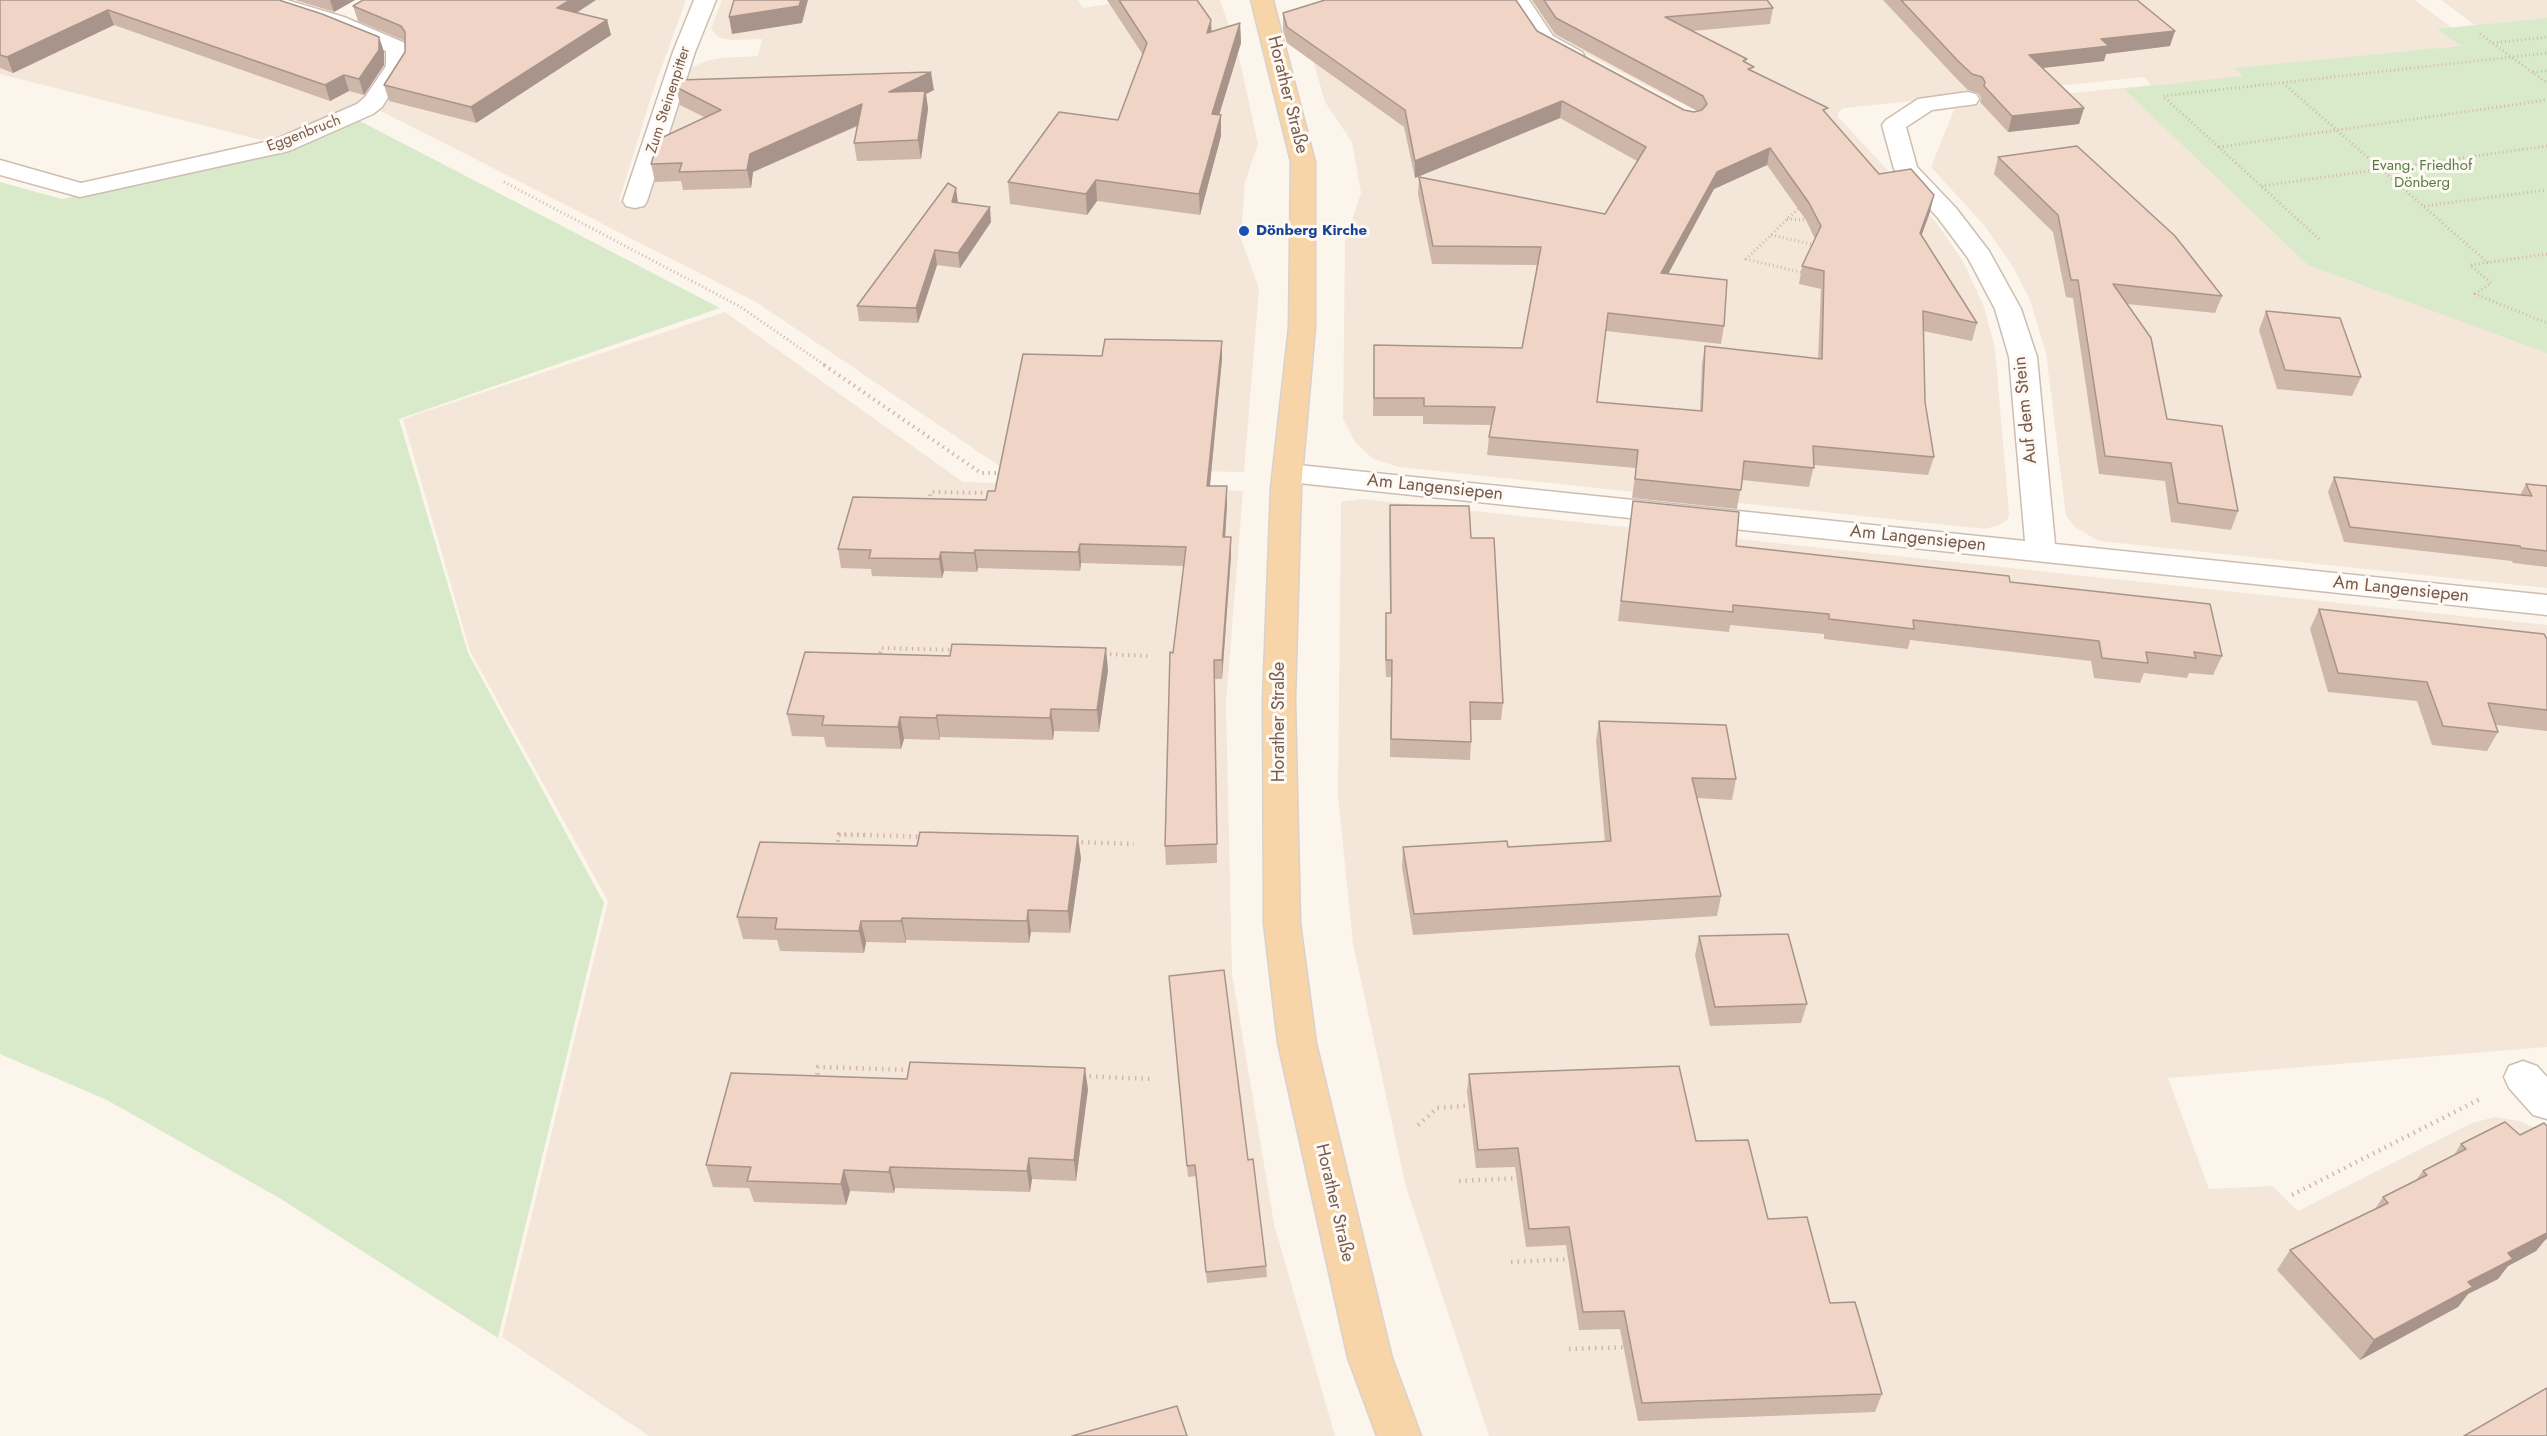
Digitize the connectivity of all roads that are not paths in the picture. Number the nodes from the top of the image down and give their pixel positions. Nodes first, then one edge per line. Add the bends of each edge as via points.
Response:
1 (265, 0) edge
2 (705, 0) edge
3 (1518, 0) edge
4 (1270, 8) edge
5 (356, 11) dead end
6 (336, 22) junction
7 (1597, 69) edge
8 (1968, 99) dead end
9 (0, 167) edge
10 (635, 201) dead end
11 (1289, 472) junction
12 (2041, 552) junction
13 (2547, 605) edge
14 (1399, 1436) edge

1 - 6 street, Eggenbruch
2 - 10 street, Zum Steinenpitter
3 - 7 street via 1545,41
4 - 11 main road, Horather Straße via 1303,162 1302,327
5 - 6 street
6 - 9 street, Eggenbruch via 397,48 397,66 374,102 365,109 281,146 80,190
8 - 12 street, Auf dem Stein via 1926,104 1894,125 1906,169 1980,256 2008,309 2023,357
11 - 12 street, Am Langensiepen
11 - 14 main road, Horather Straße via 1279,699 1282,923 1297,1043 1370,1358
12 - 13 street, Am Langensiepen

